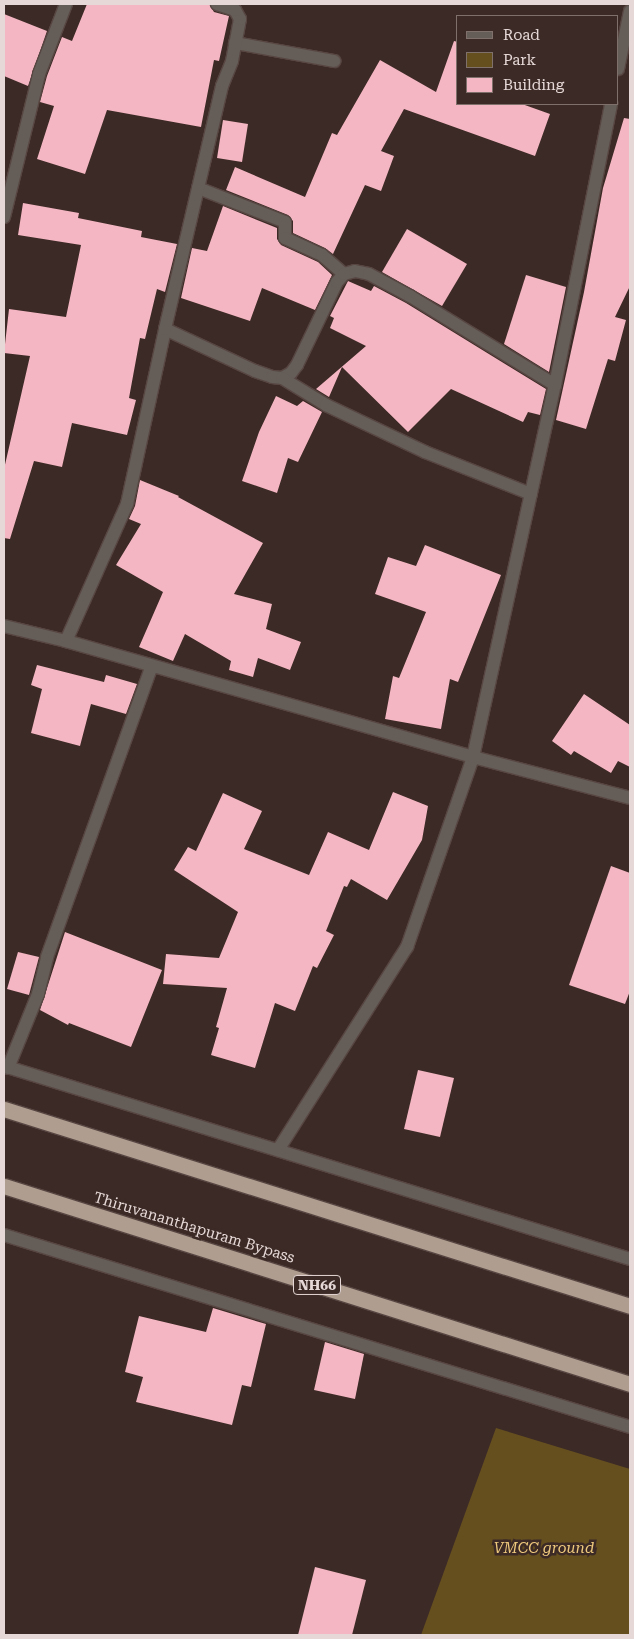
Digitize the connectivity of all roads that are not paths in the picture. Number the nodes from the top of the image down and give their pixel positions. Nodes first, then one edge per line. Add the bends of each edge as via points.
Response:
1 (66, 4) edge
2 (217, 4) edge
3 (630, 10) edge
4 (236, 43) junction
5 (334, 61) dead end
6 (619, 65) edge
7 (611, 105) edge
8 (198, 188) junction
9 (4, 216) edge
10 (344, 274) junction
11 (165, 329) junction
12 (282, 378) junction
13 (555, 385) junction
14 (531, 494) junction
15 (4, 626) edge
16 (66, 641) junction
17 (152, 666) junction
18 (473, 757) junction
19 (630, 798) edge
20 (6, 1067) edge
21 (4, 1109) edge
22 (278, 1150) junction
23 (4, 1186) edge
24 (4, 1235) edge
25 (630, 1259) edge
26 (630, 1306) edge
27 (630, 1384) edge
28 (630, 1427) edge

1 - 9 street via 39,74
2 - 4 street via 235,10 240,19
3 - 6 street
4 - 5 street
4 - 8 street via 222,86
7 - 13 street
8 - 10 street via 285,222 286,238 322,255
8 - 11 street
10 - 12 street via 337,282 297,365
10 - 13 street via 362,272 385,282
11 - 12 street via 255,371
11 - 16 street via 127,504
12 - 14 street via 326,405 425,452
13 - 14 street
14 - 18 street
15 - 16 street
16 - 17 street
17 - 18 street
17 - 20 street via 47,957 38,994
18 - 19 street
18 - 22 street via 407,947
20 - 22 street
21 - 26 highway
22 - 25 street
23 - 27 highway, Thiruvananthapuram Bypass / NH66
24 - 28 street

